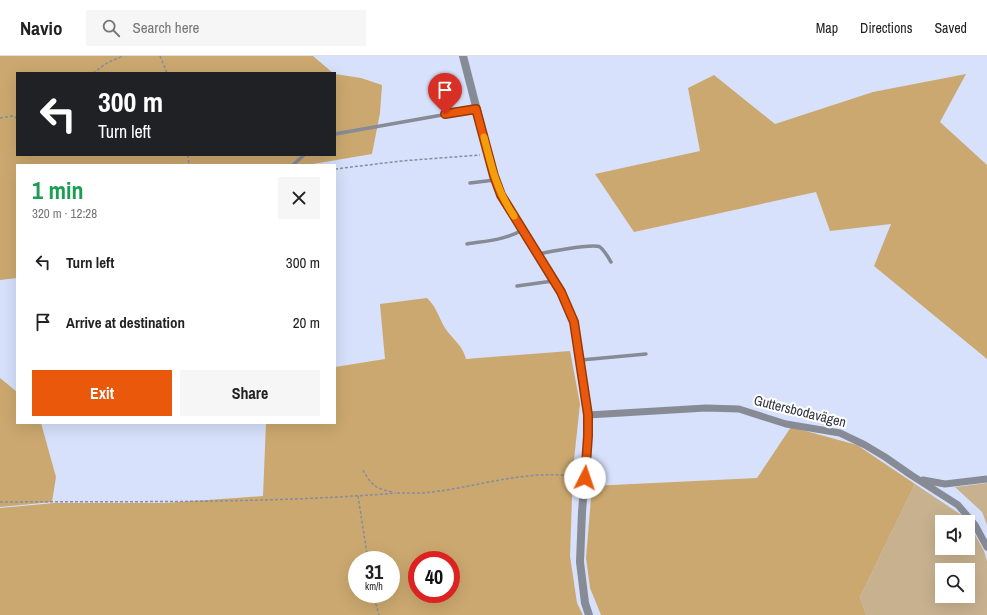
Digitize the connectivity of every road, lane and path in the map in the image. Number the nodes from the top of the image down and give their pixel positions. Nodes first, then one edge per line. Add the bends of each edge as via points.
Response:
1 (123, 56) edge
2 (160, 56) edge
3 (463, 56) edge
4 (94, 72) edge
5 (167, 72) edge
6 (476, 109) junction
7 (0, 118) edge
8 (16, 118) edge
9 (336, 134) edge
10 (488, 154) junction
11 (303, 156) edge
12 (293, 164) edge
13 (336, 169) edge
14 (495, 180) junction
15 (470, 183) dead end
16 (523, 229) junction
17 (467, 244) dead end
18 (538, 254) junction
19 (611, 262) dead end
20 (554, 281) junction
21 (517, 286) dead end
22 (646, 354) dead end
23 (581, 360) junction
24 (588, 415) junction
25 (363, 470) dead end
26 (585, 478) junction
27 (919, 479) junction
28 (987, 479) edge
29 (396, 493) junction
30 (358, 496) junction
31 (0, 502) edge
32 (987, 547) edge
33 (367, 551) edge
34 (376, 603) edge
35 (379, 615) edge
36 (589, 615) edge

1 - 4 path
2 - 5 path
3 - 6 street
6 - 9 lane
6 - 10 street
7 - 8 path
10 - 13 path
10 - 14 street
11 - 12 lane
14 - 15 lane
14 - 16 street via 504,201
16 - 17 lane via 515,234
16 - 18 street
18 - 19 lane via 590,246 599,247
18 - 20 street
20 - 21 lane
20 - 23 street via 574,322
22 - 23 lane
23 - 24 street
24 - 26 street
24 - 27 street, Guttersbodavägen via 706,408 739,409 786,424 840,433 865,445
25 - 29 path via 370,484 381,490
26 - 29 path via 542,475 507,478 422,493
26 - 36 street via 580,562
27 - 28 street via 945,484
27 - 32 street, Guttersbodavägen via 958,505 975,525
29 - 30 path
30 - 31 path via 276,500
30 - 33 path
34 - 35 path

